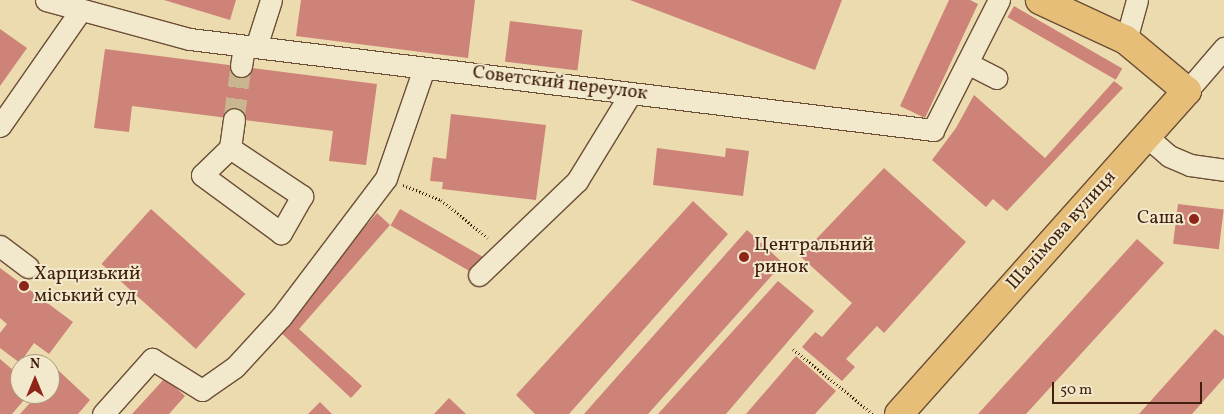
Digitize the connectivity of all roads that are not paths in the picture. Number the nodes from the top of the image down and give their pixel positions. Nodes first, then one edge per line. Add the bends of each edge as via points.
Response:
1 (46, 0) edge
2 (270, 0) edge
3 (999, 0) edge
4 (1040, 0) edge
5 (1137, 0) edge
6 (81, 10) junction
7 (1126, 40) junction
8 (1224, 48) edge
9 (247, 53) junction
10 (967, 63) junction
11 (424, 68) junction
12 (996, 78) dead end
13 (1187, 91) junction
14 (631, 93) junction
15 (234, 119) tunnel mouth
16 (0, 126) edge
17 (1146, 136) junction
18 (230, 148) dead end
19 (1224, 170) edge
20 (0, 246) edge
21 (28, 267) dead end
22 (480, 275) dead end
23 (103, 414) edge
24 (899, 414) edge

1 - 6 street, Советский переулок
2 - 9 street
3 - 10 street, Советский переулок
4 - 7 main road
5 - 7 street
6 - 9 street, Советский переулок
6 - 16 street
7 - 13 main road
8 - 13 street, Шалімова вулиця
9 - 11 street, Советский переулок
10 - 12 street
10 - 14 street, Советский переулок via 933,130
11 - 14 street, Советский переулок
11 - 23 street via 386,178 281,317 234,367 202,390 152,359
13 - 17 main road, Шалімова вулиця
14 - 22 street via 577,181
15 - 18 street
17 - 19 street via 1169,156 1190,164
17 - 24 main road, Шалімова вулиця
20 - 21 street

